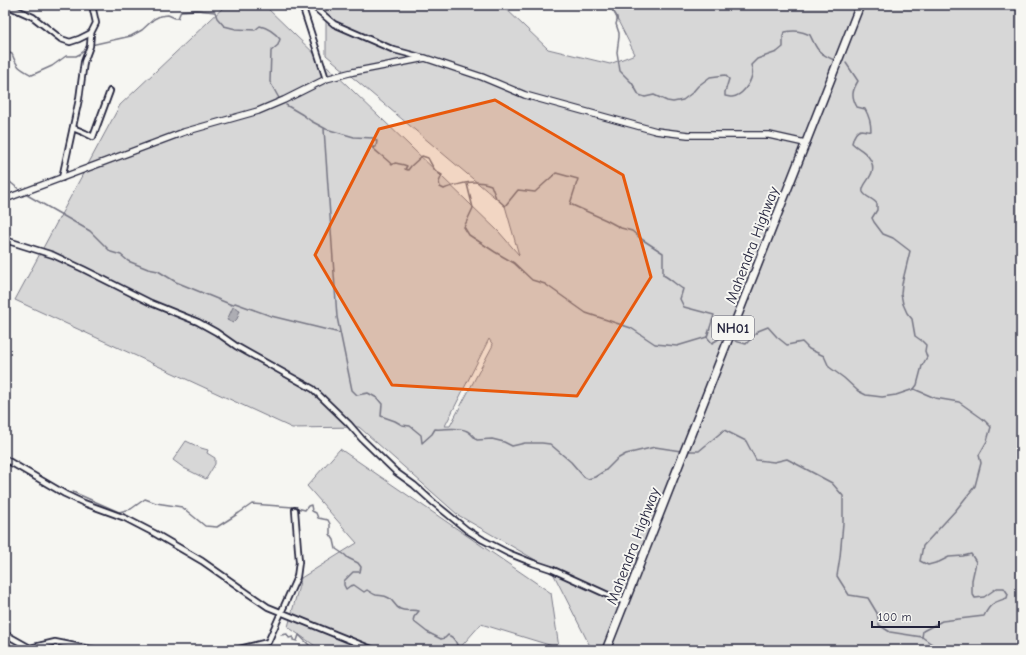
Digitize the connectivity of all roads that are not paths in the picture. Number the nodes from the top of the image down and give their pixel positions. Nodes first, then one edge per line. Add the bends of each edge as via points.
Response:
1 (6, 5) edge
2 (92, 5) edge
3 (302, 5) edge
4 (312, 5) edge
5 (860, 5) edge
6 (91, 32) junction
7 (425, 58) junction
8 (326, 79) junction
9 (110, 91) dead end
10 (73, 128) junction
11 (805, 143) junction
12 (62, 178) junction
13 (5, 199) edge
14 (5, 240) edge
15 (5, 459) edge
16 (295, 510) dead end
17 (625, 602) junction
18 (281, 612) junction
19 (5, 634) edge
20 (95, 650) edge
21 (235, 650) edge
22 (374, 650) edge
23 (606, 650) edge

1 - 6 street via 33,17 60,39 70,42
2 - 6 street via 96,23
3 - 8 street
4 - 7 street via 334,24 394,50
5 - 11 highway, Mahendra Highway / NH01
6 - 10 street
7 - 8 street
7 - 11 street via 525,95 656,131 688,135 769,135
8 - 12 street via 258,111 184,132
9 - 10 street via 93,137
10 - 12 street
11 - 17 highway, Mahendra Highway / NH01
12 - 13 street
14 - 17 street via 53,255 216,332 313,389 396,472 467,530 508,552 551,568
15 - 18 street via 65,494 125,518 154,533 202,561 260,602
16 - 18 street via 299,562 297,578
17 - 23 highway, Mahendra Highway / NH01
18 - 21 street via 268,642
18 - 22 street
19 - 20 street via 30,648 55,642

